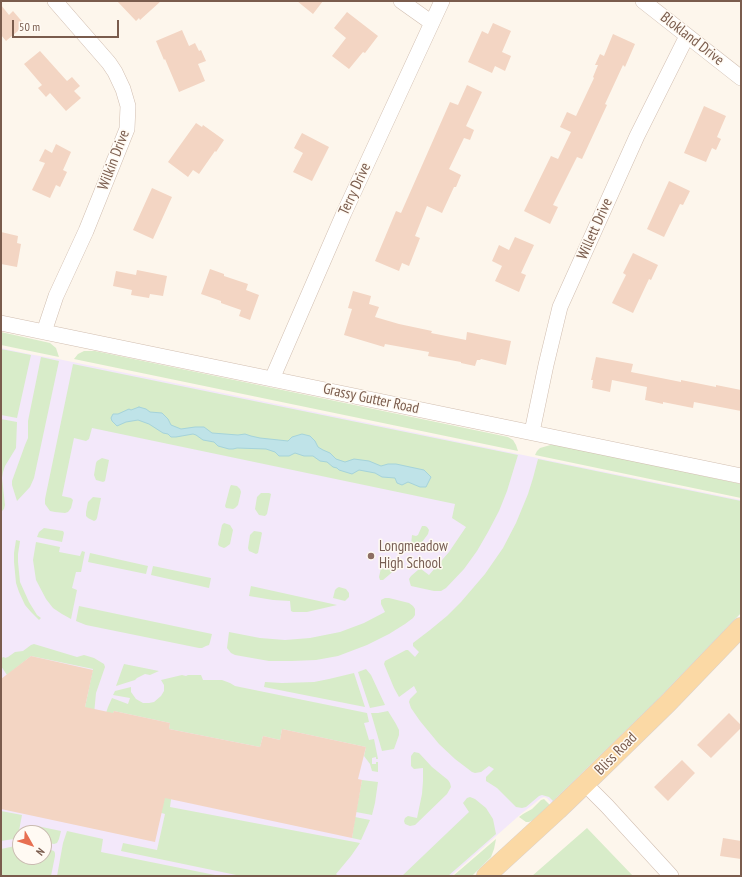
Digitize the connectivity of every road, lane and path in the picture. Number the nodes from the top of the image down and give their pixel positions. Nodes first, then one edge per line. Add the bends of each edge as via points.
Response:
1 (55, 1) edge
2 (401, 1) edge
3 (442, 1) edge
4 (643, 1) edge
5 (432, 23) junction
6 (687, 36) junction
7 (741, 78) edge
8 (1, 323) edge
9 (44, 332) junction
10 (272, 379) junction
11 (532, 432) junction
12 (741, 476) edge
13 (741, 627) edge
14 (585, 784) junction
15 (486, 876) edge
16 (672, 876) edge

1 - 9 street, Wilkin Drive via 109,63 124,89 128,106 127,130 86,231 56,296
2 - 5 street
3 - 5 street, Terry Drive
4 - 6 street, Blokland Drive
5 - 10 street, Terry Drive via 344,213
6 - 7 street, Blokland Drive
6 - 11 street, Willett Drive via 637,136 560,307
8 - 9 street, Grassy Gutter Road
9 - 10 street, Grassy Gutter Road
10 - 11 street, Grassy Gutter Road
11 - 12 street, Grassy Gutter Road
13 - 14 main road, Bliss Road
14 - 15 main road, Bliss Road
14 - 16 street

